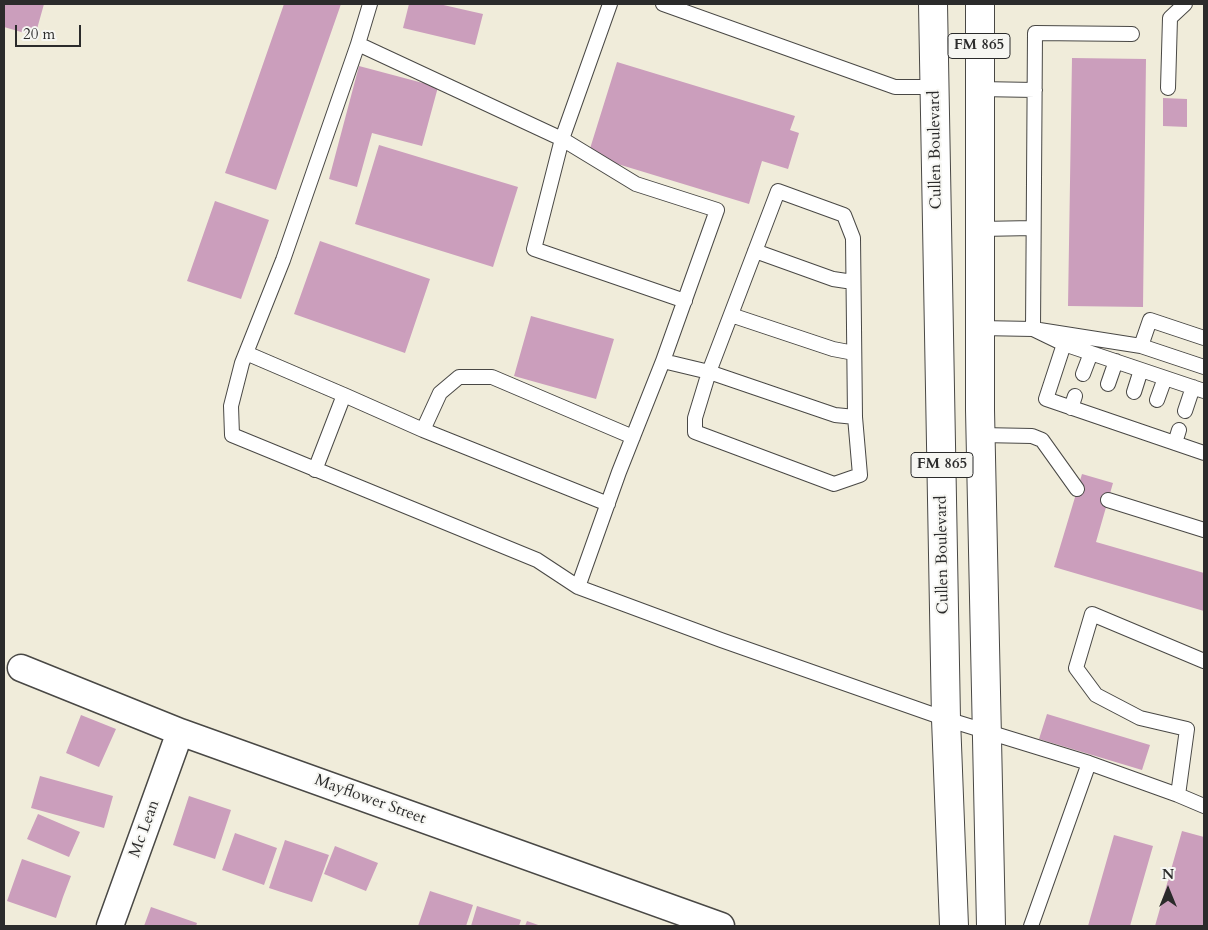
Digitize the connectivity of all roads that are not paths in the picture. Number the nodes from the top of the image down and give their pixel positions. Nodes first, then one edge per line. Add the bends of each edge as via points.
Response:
1 (370, 4) edge
2 (610, 4) edge
3 (663, 4) edge
4 (933, 4) edge
5 (980, 4) edge
6 (1185, 4) edge
7 (1132, 34) dead end
8 (358, 44) junction
9 (934, 87) junction
10 (1168, 88) dead end
11 (979, 89) junction
12 (1035, 90) junction
13 (562, 139) junction
14 (1034, 228) junction
15 (980, 229) junction
16 (755, 251) junction
17 (853, 282) junction
18 (685, 301) junction
19 (731, 315) junction
20 (980, 328) junction
21 (1034, 329) junction
22 (1167, 340) junction
23 (1064, 344) junction
24 (1141, 346) junction
25 (1185, 346) junction
26 (1201, 351) edge
27 (246, 353) junction
28 (854, 353) junction
29 (1091, 353) junction
30 (663, 361) junction
31 (1116, 361) junction
32 (1141, 370) junction
33 (709, 372) junction
34 (1083, 374) dead end
35 (1165, 378) junction
36 (1108, 384) dead end
37 (1199, 389) edge
38 (1134, 392) dead end
39 (344, 395) junction
40 (1157, 400) dead end
41 (942, 411) junction
42 (1186, 411) dead end
43 (855, 417) junction
44 (981, 423) junction
45 (423, 430) junction
46 (633, 437) junction
47 (1204, 451) edge
48 (315, 470) junction
49 (1077, 490) dead end
50 (1108, 500) dead end
51 (608, 504) junction
52 (1204, 530) edge
53 (578, 587) junction
54 (1204, 661) edge
55 (21, 668) dead end
56 (946, 719) junction
57 (180, 732) junction
58 (986, 732) junction
59 (1089, 763) junction
60 (1178, 796) junction
61 (1204, 806) edge
62 (110, 926) edge
63 (721, 926) edge
64 (954, 926) edge
65 (991, 926) edge
66 (1031, 926) edge

1 - 8 lane
2 - 13 lane
3 - 9 lane via 895,87
4 - 9 main road, Cullen Boulevard / FM 865
5 - 11 main road, FM 865
6 - 10 lane via 1170,18
7 - 12 lane via 1035,33
8 - 13 lane
8 - 27 lane via 283,260
9 - 11 main road
9 - 41 main road, Cullen Boulevard / FM 865
11 - 12 lane
11 - 15 main road, FM 865
12 - 14 lane
13 - 18 lane via 636,184 717,210
13 - 18 lane via 534,249
14 - 15 lane
14 - 21 lane
15 - 20 main road, FM 865
16 - 17 lane via 833,279
16 - 17 lane via 778,191 844,215 853,238
16 - 19 lane
17 - 28 lane
18 - 30 lane
19 - 28 lane
19 - 33 lane
20 - 21 lane
20 - 44 main road, FM 865
21 - 23 lane
21 - 24 lane
22 - 24 lane
22 - 24 lane via 1150,320
22 - 25 lane
22 - 25 lane
23 - 29 lane
23 - 47 lane via 1046,399 1100,410 1177,437
25 - 26 lane
25 - 26 lane
27 - 39 lane
27 - 48 lane via 231,406 232,435
28 - 43 lane
29 - 31 lane
29 - 34 lane
30 - 33 lane
30 - 46 lane
31 - 32 lane
31 - 36 lane
32 - 35 lane
32 - 38 lane
33 - 43 lane via 835,415
33 - 43 lane via 695,418 695,432 834,484 860,475
35 - 37 lane
35 - 40 lane
37 - 42 lane
39 - 45 lane
39 - 48 lane
41 - 44 main road
41 - 56 main road, Cullen Boulevard / FM 865
44 - 49 lane via 1042,440
44 - 58 main road, FM 865
45 - 46 lane via 440,393 459,378 492,378
45 - 51 lane
46 - 51 lane
48 - 53 lane via 537,560
50 - 52 lane
51 - 53 lane
53 - 56 lane
54 - 60 lane via 1092,614 1076,668 1096,695 1140,718 1187,729
55 - 57 street, Mayflower Street
56 - 58 lane
56 - 64 main road, Cullen Boulevard / FM 865
57 - 62 street, Mc Lean
57 - 63 street, Mayflower Street
58 - 59 lane
58 - 65 main road, FM 865
59 - 60 lane
59 - 66 lane
60 - 61 lane

